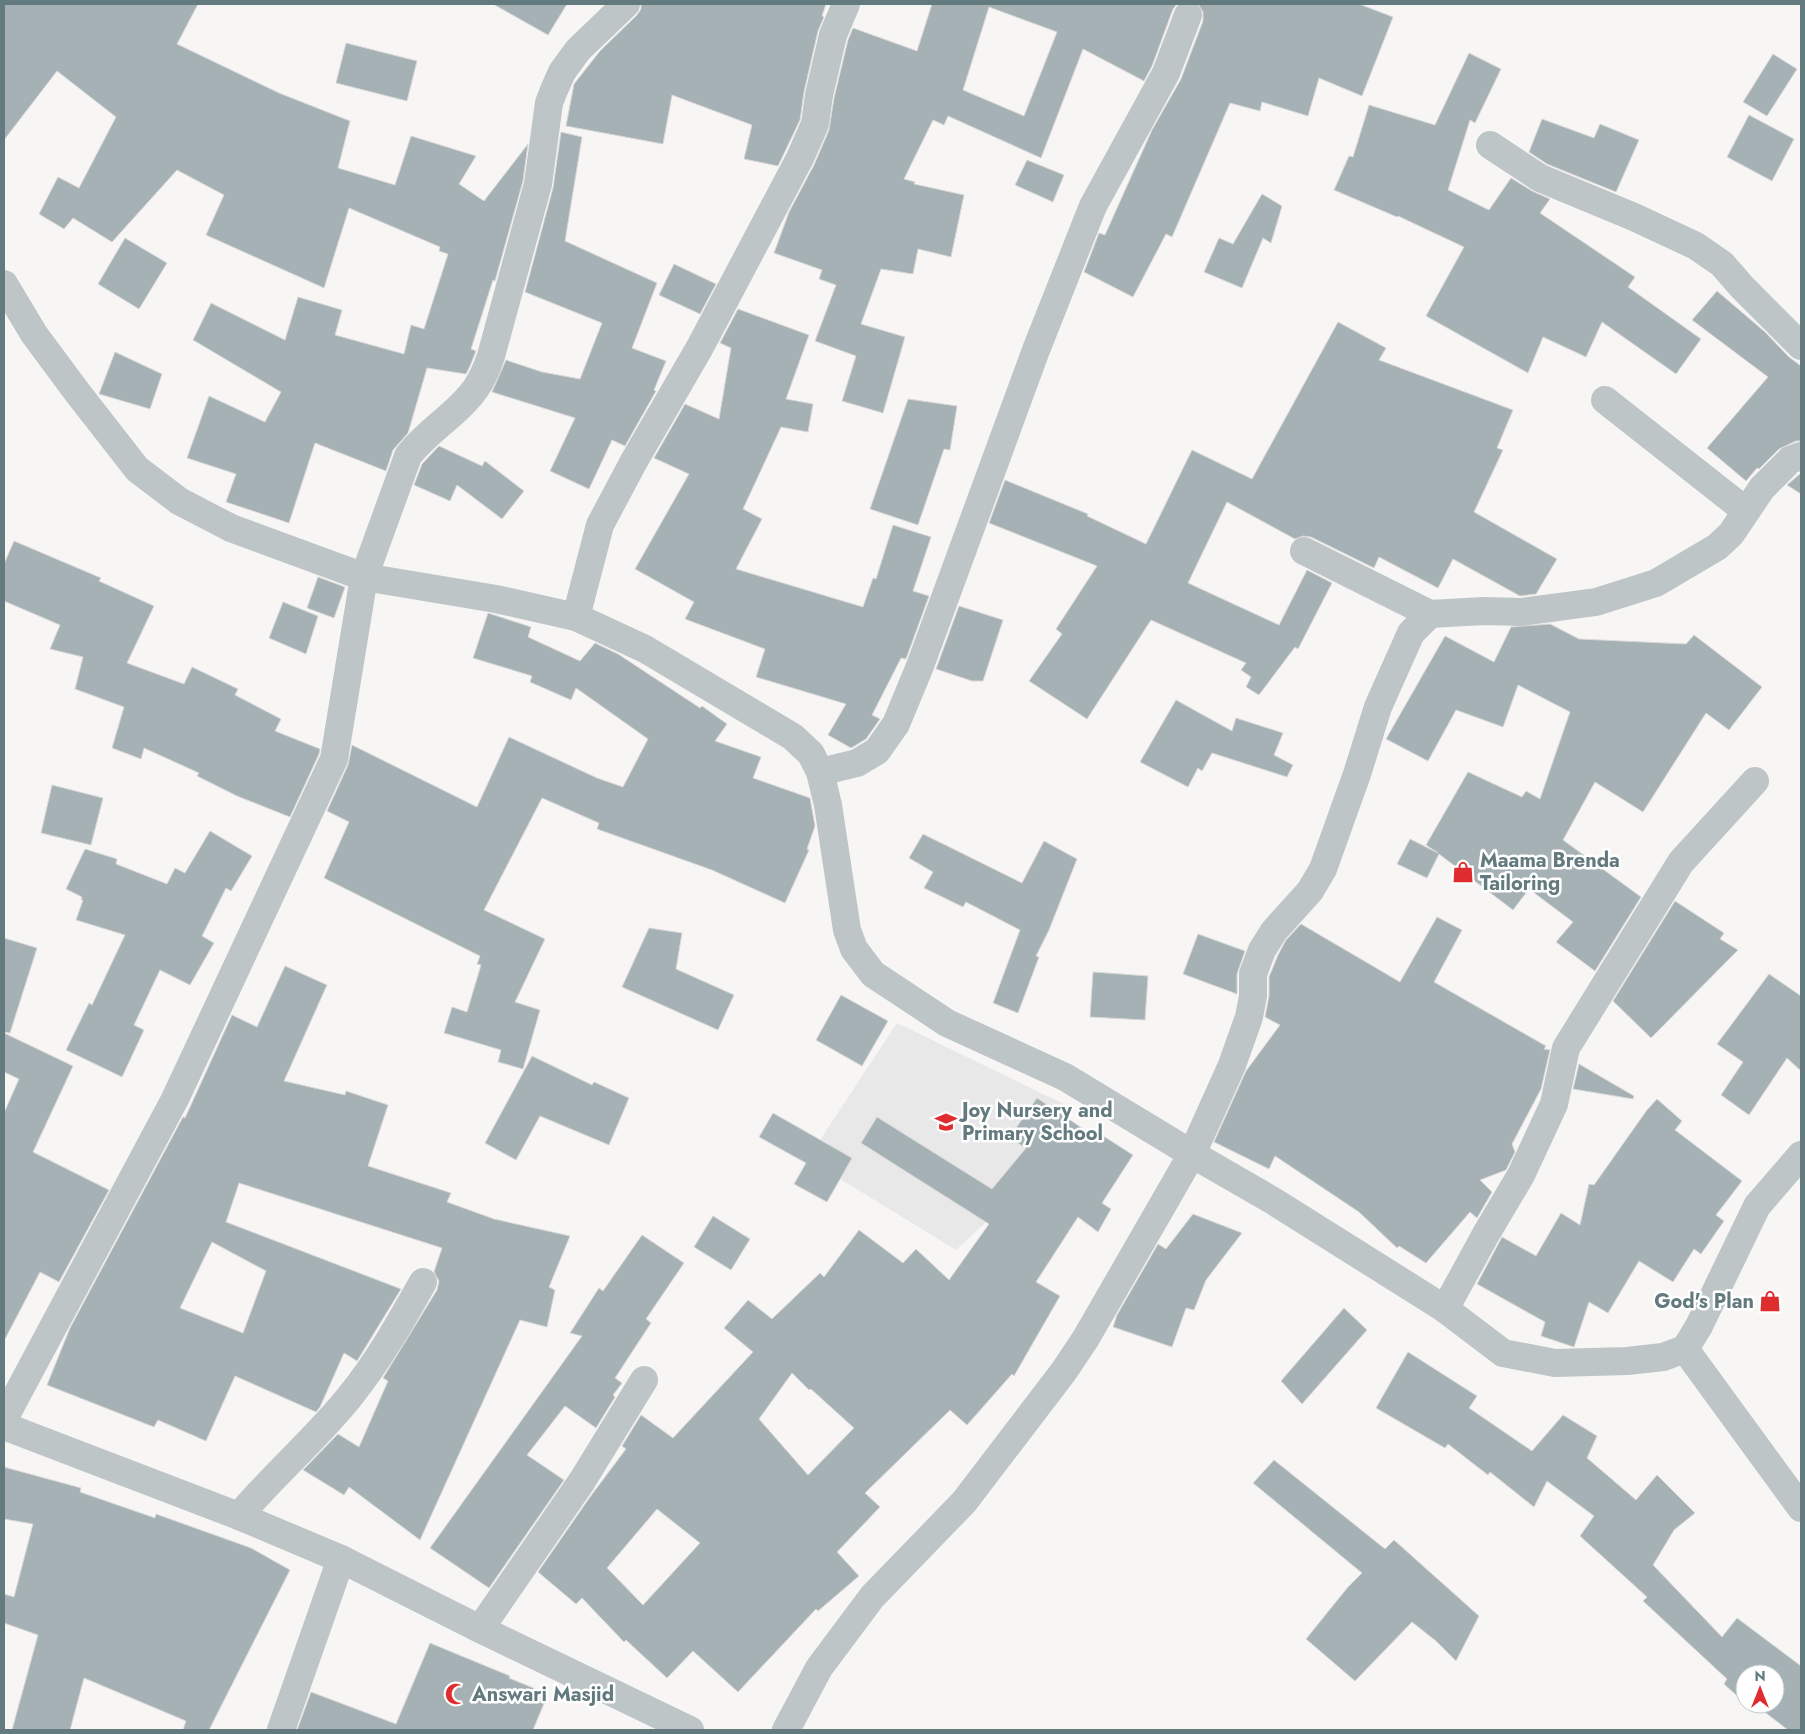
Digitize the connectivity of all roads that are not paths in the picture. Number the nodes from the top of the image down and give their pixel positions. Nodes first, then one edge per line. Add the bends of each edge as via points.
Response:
1 (626, 4) edge
2 (846, 4) edge
3 (1188, 16) dead end
4 (1490, 145) dead end
5 (4, 284) edge
6 (1801, 346) edge
7 (1605, 400) dead end
8 (1801, 456) edge
9 (1746, 511) junction
10 (1304, 550) dead end
11 (364, 577) junction
12 (1430, 614) junction
13 (576, 618) junction
14 (820, 772) junction
15 (1756, 781) dead end
16 (1192, 1154) junction
17 (1801, 1155) edge
18 (423, 1282) dead end
19 (1445, 1309) junction
20 (1685, 1349) junction
21 (644, 1380) dead end
22 (4, 1419) edge
23 (4, 1426) edge
24 (1801, 1508) edge
25 (239, 1516) junction
26 (340, 1559) junction
27 (480, 1629) junction
28 (281, 1730) edge
29 (690, 1730) edge
30 (786, 1730) edge

1 - 11 street via 578,50 562,72 549,103 538,184 484,375 475,389 408,456
2 - 13 street via 834,35 815,124 700,347 600,525
3 - 14 street via 1166,73 1093,206 896,724 878,751 857,763
4 - 6 street via 1540,178 1696,246 1722,264
5 - 11 street via 34,334 137,469 179,501 231,528
7 - 9 street
8 - 9 street via 1790,460 1762,488
9 - 12 street via 1732,534 1717,547 1656,584 1596,602 1522,612
10 - 12 street
11 - 13 street via 496,599
11 - 22 street via 334,759 175,1099
12 - 16 street via 1411,633 1378,707 1323,869 1310,891 1274,931 1262,950 1253,974 1249,1017 1232,1065
13 - 14 street via 645,649 794,737 811,754
14 - 16 street via 847,930 854,949 873,974 947,1023 1065,1076
15 - 19 street via 1681,862 1566,1048 1554,1104 1542,1131 1521,1175
16 - 19 street
16 - 30 street via 1064,1371 964,1502 872,1597 819,1668
17 - 20 street via 1757,1206
18 - 25 street via 391,1339 351,1395
19 - 20 street via 1503,1353 1555,1363 1627,1361 1664,1357
20 - 24 street
21 - 27 street via 582,1481
23 - 25 street
25 - 26 street
26 - 27 street
26 - 28 street
27 - 29 street

